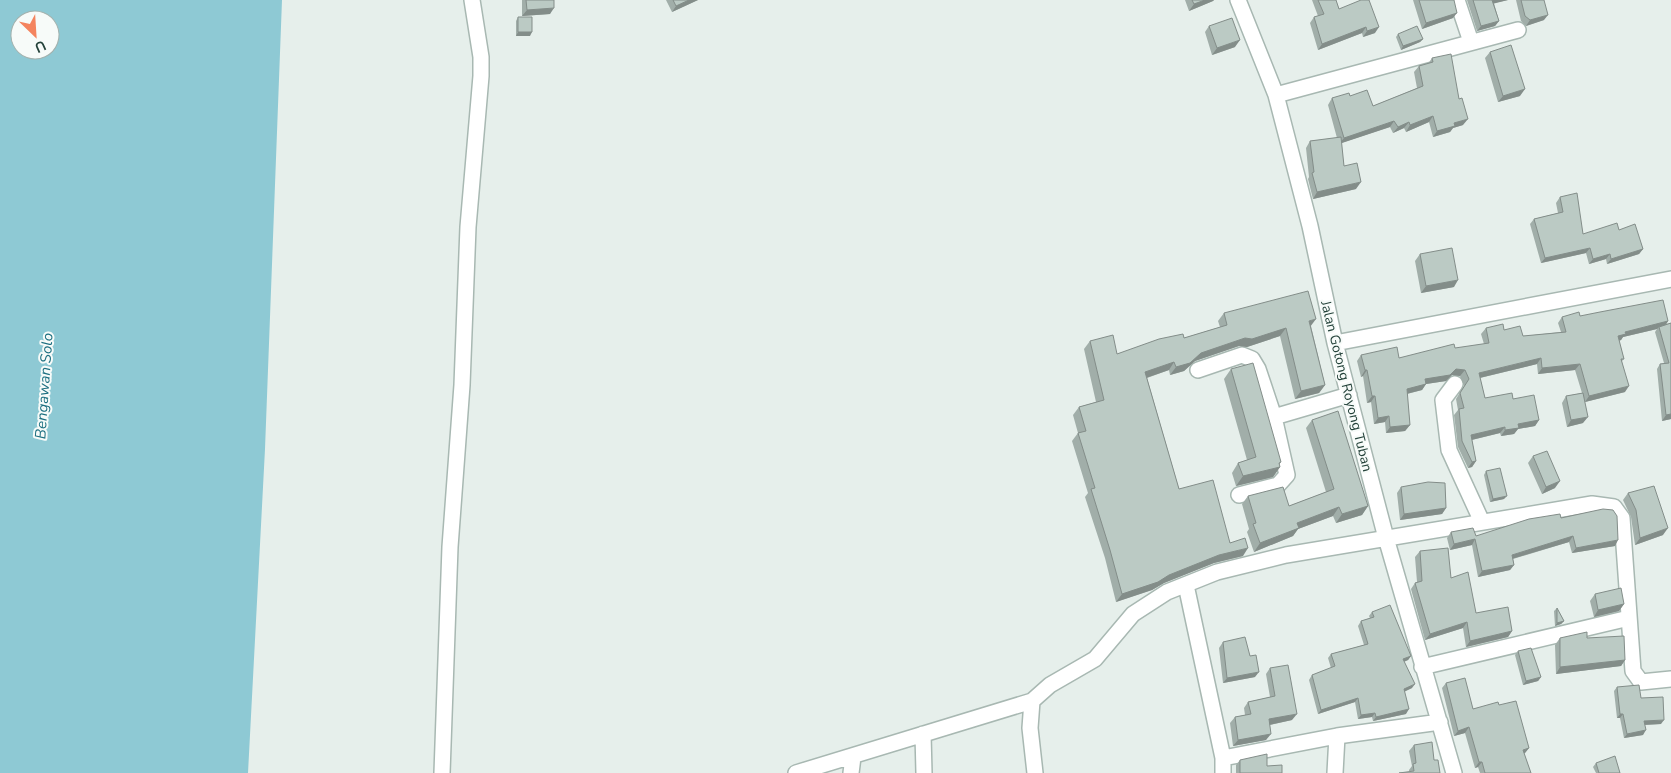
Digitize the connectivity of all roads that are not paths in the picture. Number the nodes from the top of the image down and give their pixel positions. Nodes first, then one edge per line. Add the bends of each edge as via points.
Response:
1 (472, 0) edge
2 (1238, 0) edge
3 (1457, 0) edge
4 (1518, 30) dead end
5 (1471, 42) junction
6 (1276, 95) junction
7 (1671, 278) edge
8 (1335, 343) junction
9 (1198, 370) dead end
10 (1455, 384) dead end
11 (1349, 395) junction
12 (1274, 417) junction
13 (1239, 495) dead end
14 (1482, 522) junction
15 (1386, 538) junction
16 (1186, 584) junction
17 (1629, 618) junction
18 (1422, 667) junction
19 (1671, 679) edge
20 (1032, 701) junction
21 (1440, 722) junction
22 (923, 734) junction
23 (1337, 736) junction
24 (852, 757) junction
25 (1223, 766) edge
26 (442, 773) edge
27 (796, 773) edge
28 (851, 773) edge
29 (924, 773) edge
30 (1035, 773) edge
31 (1335, 773) edge
32 (1454, 773) edge

1 - 26 street via 481,76 468,227 462,385 450,547
2 - 6 street, Jalan Gotong Royong Tuban
3 - 5 street
4 - 5 street
5 - 6 street
6 - 8 street, Jalan Gotong Royong Tuban via 1310,226
7 - 8 street
8 - 11 street, Jalan Gotong Royong Tuban
9 - 12 street via 1237,356 1252,359
10 - 14 street via 1443,400 1449,450
11 - 12 street
11 - 15 street, Jalan Gotong Royong Tuban
12 - 13 street via 1287,475 1278,485
14 - 15 street
14 - 17 street via 1592,504 1614,507 1622,518
15 - 16 street via 1286,555 1217,572
15 - 18 street, Jalan Gotong Royong Tuban
16 - 20 street via 1133,614 1095,659
16 - 25 street
17 - 18 street
17 - 19 street via 1636,678 1641,682
18 - 21 street, Jalan Gotong Royong Tuban
20 - 22 street
20 - 30 street via 1030,728
21 - 23 street
21 - 32 street, Jalan Gotong Royong Tuban
22 - 24 street
22 - 29 street
23 - 25 street
23 - 31 street
24 - 27 street
24 - 28 street

